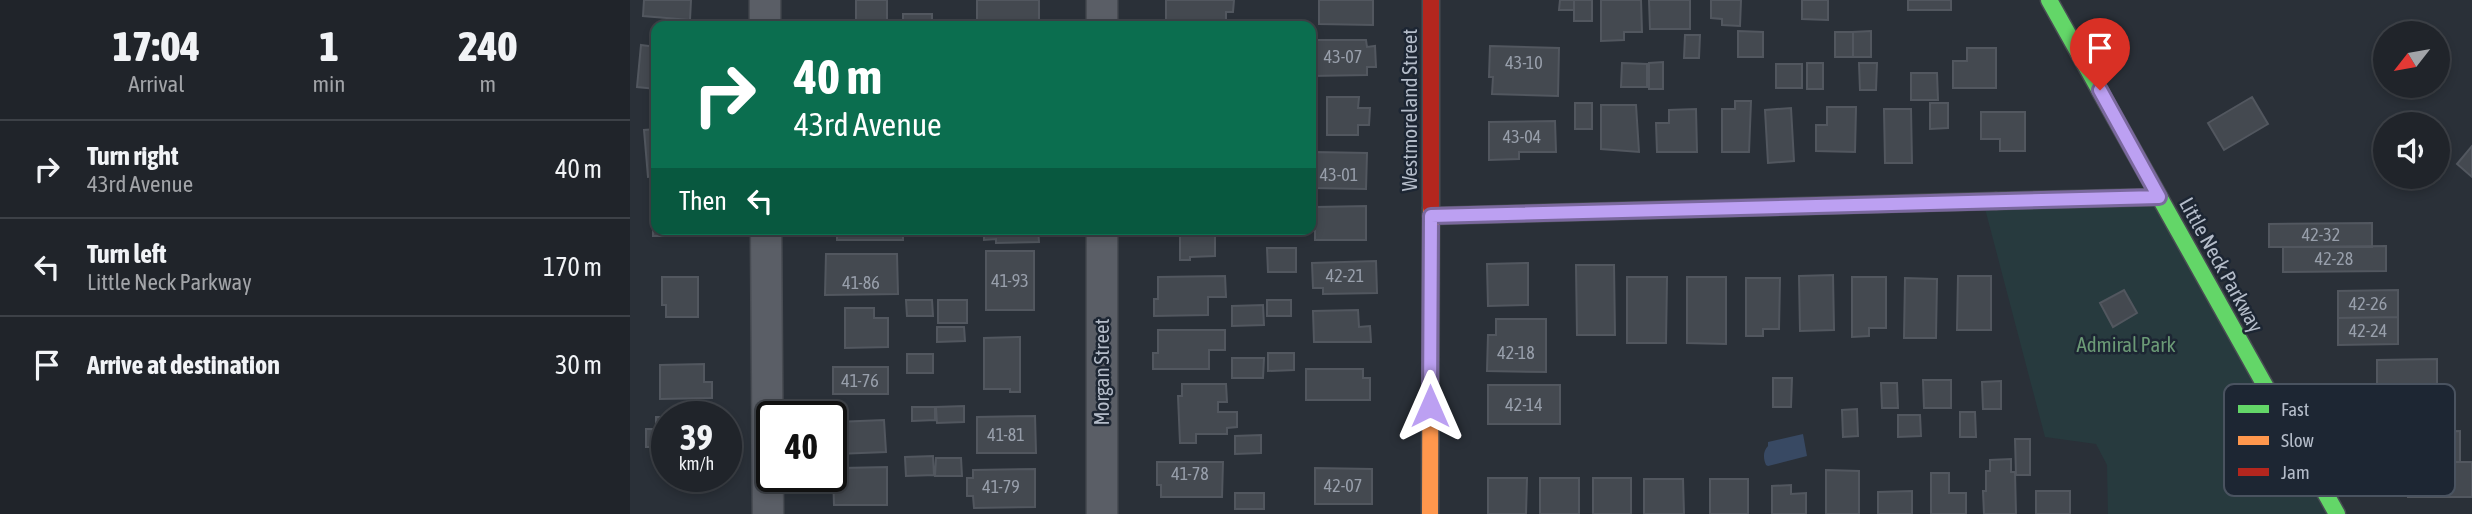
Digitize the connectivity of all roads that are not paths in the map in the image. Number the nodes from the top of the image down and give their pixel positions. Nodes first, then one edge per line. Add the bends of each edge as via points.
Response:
1 (765, 0) edge
2 (1102, 0) edge
3 (1431, 0) edge
4 (2049, 0) edge
5 (765, 21) edge
6 (1102, 21) edge
7 (2159, 197) junction
8 (1431, 216) junction
9 (766, 235) edge
10 (1102, 235) edge
11 (2264, 384) edge
12 (2327, 496) edge
13 (768, 514) edge
14 (1101, 514) edge
15 (1430, 514) edge
16 (2337, 514) edge

1 - 5 street
2 - 6 street
3 - 8 street, Westmoreland Street
4 - 7 street, Little Neck Parkway
7 - 8 street
7 - 11 street, Little Neck Parkway
8 - 15 street, Westmoreland Street
9 - 13 street
10 - 14 street, Morgan Street
12 - 16 street, Little Neck Parkway

